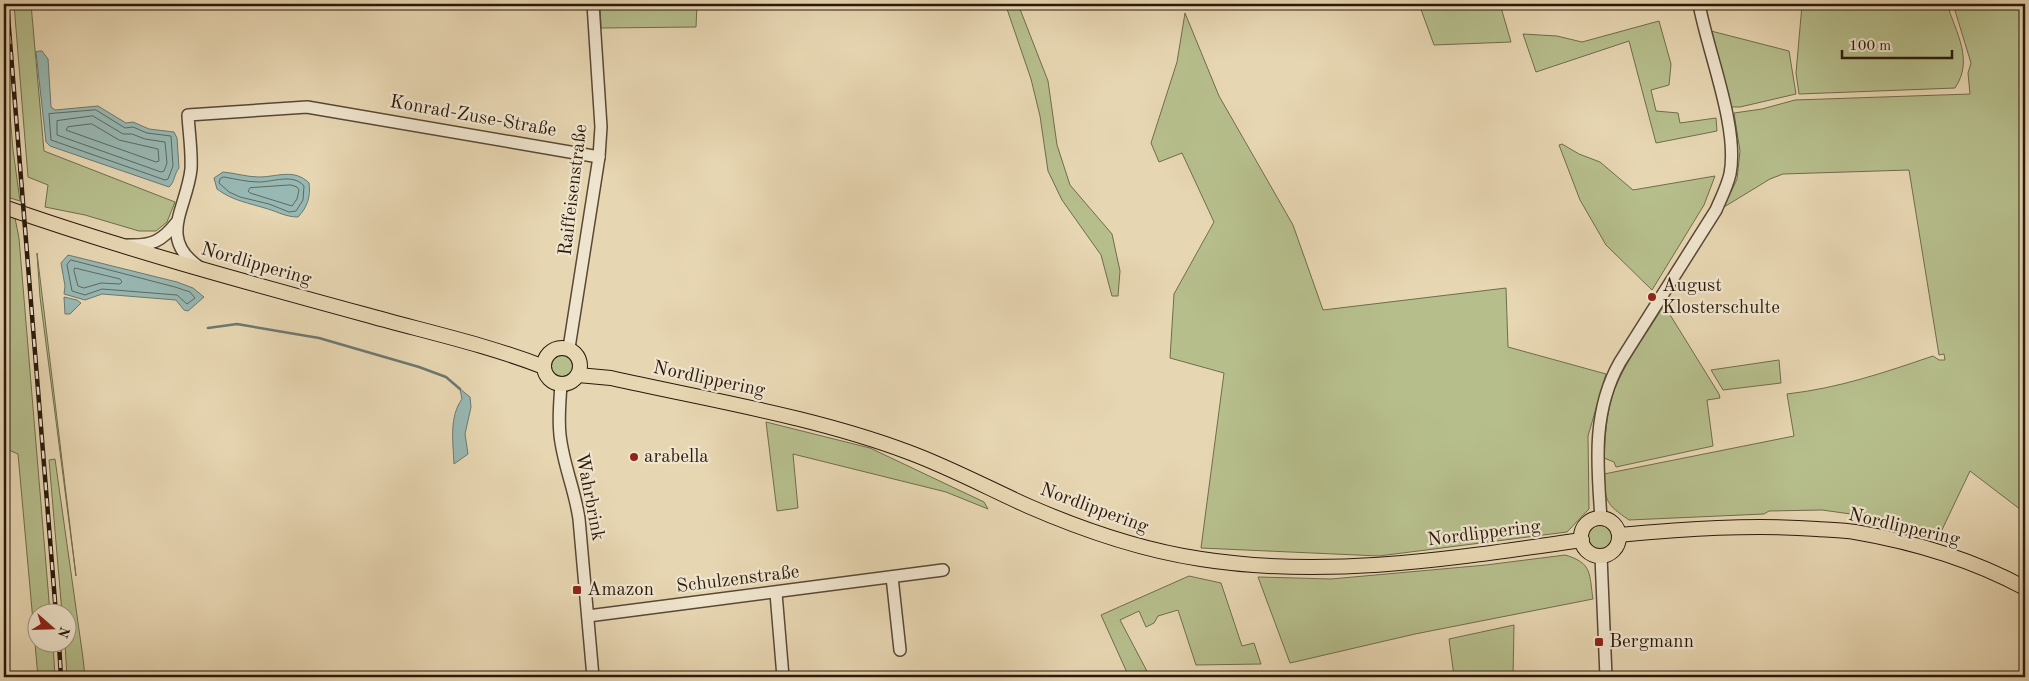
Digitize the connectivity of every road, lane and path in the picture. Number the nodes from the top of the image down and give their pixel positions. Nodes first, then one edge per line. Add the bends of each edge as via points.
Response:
1 (593, 4) edge
2 (1699, 4) edge
3 (598, 156) junction
4 (4, 207) edge
5 (177, 222) junction
6 (120, 245) junction
7 (201, 269) junction
8 (569, 348) junction
9 (545, 361) junction
10 (580, 369) junction
11 (561, 384) junction
12 (1600, 518) junction
13 (1619, 535) junction
14 (1582, 540) junction
15 (1601, 556) junction
16 (943, 570) dead end
17 (892, 577) junction
18 (2025, 588) edge
19 (776, 593) junction
20 (588, 616) junction
21 (900, 650) dead end
22 (593, 677) edge
23 (783, 677) edge
24 (1606, 677) edge

1 - 3 street, Raiffeisenstraße via 601,127
2 - 12 street via 1728,122 1732,155 1730,173 1716,210 1620,362 1604,397 1597,441
3 - 5 street, Konrad-Zuse-Straße via 307,107 188,115 191,169
3 - 8 street, Raiffeisenstraße
4 - 6 main road, Nordlippering
5 - 6 street via 166,236 156,242
5 - 7 street via 182,251
6 - 7 main road, Nordlippering
7 - 9 main road, Nordlippering
8 - 9 main road via 558,348
8 - 10 main road via 578,356
9 - 11 main road via 550,380
10 - 11 main road via 570,383
10 - 14 main road, Nordlippering via 856,434 922,457 1082,528 1155,550 1199,558 1288,568 1383,565
11 - 20 street, Wahrbrink via 560,435 578,511
12 - 13 main road via 1613,523
12 - 14 main road via 1585,526
13 - 15 main road via 1616,548
13 - 18 main road, Nordlippering via 1746,527 1854,532 1941,553 1979,566
14 - 15 main road via 1588,552
15 - 24 street
16 - 17 street, Schulzenstraße
17 - 19 street, Schulzenstraße
17 - 21 street
19 - 20 street, Schulzenstraße
19 - 23 street
20 - 22 street, Wahrbrink

